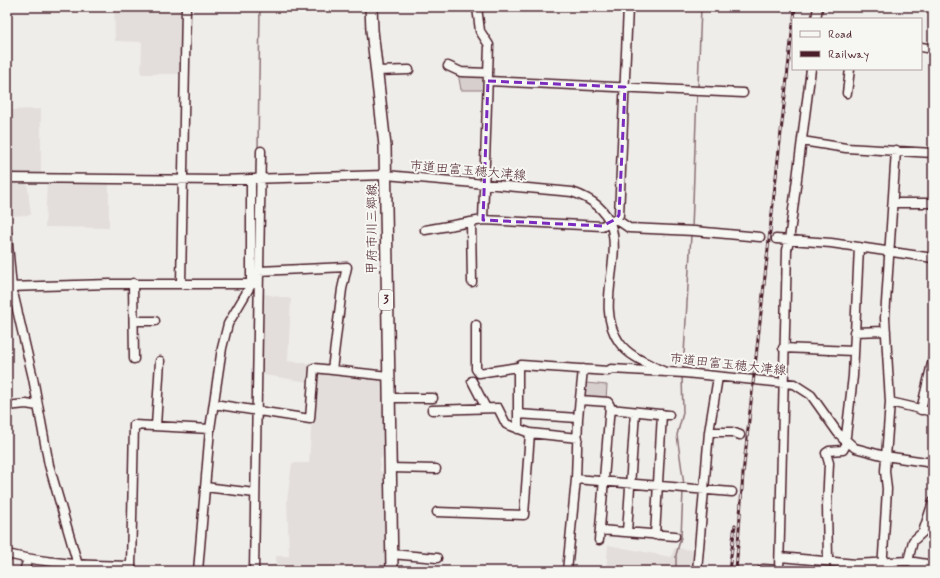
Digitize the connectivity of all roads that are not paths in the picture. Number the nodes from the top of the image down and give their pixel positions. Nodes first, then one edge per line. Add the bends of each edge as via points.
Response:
1 (186, 7) edge
2 (371, 7) edge
3 (477, 7) edge
4 (628, 7) edge
5 (818, 7) edge
6 (816, 18) edge
7 (922, 48) edge
8 (933, 49) edge
9 (448, 66) dead end
10 (409, 70) dead end
11 (811, 70) edge
12 (850, 70) edge
13 (376, 71) junction
14 (488, 77) junction
15 (625, 87) junction
16 (742, 93) dead end
17 (847, 93) dead end
18 (802, 141) junction
19 (896, 150) junction
20 (262, 151) dead end
21 (933, 153) edge
22 (386, 175) junction
23 (7, 178) edge
24 (182, 179) junction
25 (257, 179) junction
26 (484, 185) junction
27 (892, 203) junction
28 (933, 203) edge
29 (483, 220) junction
30 (470, 222) junction
31 (613, 222) junction
32 (425, 230) dead end
33 (7, 234) edge
34 (760, 237) dead end
35 (776, 239) dead end
36 (789, 240) junction
37 (859, 247) junction
38 (890, 251) junction
39 (933, 258) edge
40 (259, 271) junction
41 (472, 282) dead end
42 (133, 283) junction
43 (181, 284) junction
44 (255, 284) junction
45 (9, 288) edge
46 (134, 321) junction
47 (155, 322) dead end
48 (476, 325) dead end
49 (886, 331) junction
50 (854, 332) junction
51 (784, 348) junction
52 (853, 351) junction
53 (134, 359) dead end
54 (933, 359) edge
55 (160, 361) dead end
56 (518, 367) junction
57 (583, 369) junction
58 (332, 370) junction
59 (665, 372) junction
60 (388, 376) junction
61 (718, 377) junction
62 (472, 381) dead end
63 (782, 383) junction
64 (388, 398) junction
65 (433, 398) dead end
66 (580, 400) junction
67 (890, 402) junction
68 (214, 404) junction
69 (7, 406) edge
70 (38, 406) junction
71 (486, 408) junction
72 (432, 410) dead end
73 (610, 410) junction
74 (921, 410) junction
75 (254, 411) junction
76 (635, 412) junction
77 (933, 412) edge
78 (518, 414) junction
79 (578, 418) junction
80 (156, 426) junction
81 (210, 429) junction
82 (518, 429) junction
83 (709, 432) junction
84 (530, 433) junction
85 (740, 435) dead end
86 (578, 438) junction
87 (845, 441) junction
88 (885, 456) junction
89 (933, 463) edge
90 (390, 468) junction
91 (436, 469) dead end
92 (576, 479) junction
93 (603, 481) junction
94 (630, 483) junction
95 (659, 485) junction
96 (205, 487) junction
97 (703, 489) junction
98 (732, 492) dead end
99 (253, 493) junction
100 (933, 502) edge
101 (437, 512) dead end
102 (600, 530) junction
103 (627, 532) junction
104 (655, 535) junction
105 (675, 536) dead end
106 (599, 540) dead end
107 (7, 554) edge
108 (391, 554) junction
109 (780, 557) junction
110 (437, 558) dead end
111 (28, 559) junction
112 (828, 560) junction
113 (912, 565) edge
114 (933, 565) edge
115 (75, 567) edge
116 (883, 567) edge
117 (856, 568) edge
118 (131, 569) edge
119 (253, 570) edge
120 (24, 571) edge
121 (198, 571) edge
122 (392, 571) edge
123 (567, 571) edge
124 (697, 571) edge
125 (763, 571) edge
126 (779, 571) edge

1 - 24 street
2 - 13 main road, 甲府市川三郷線 / 3
3 - 14 street via 480,31 489,45
4 - 15 street
5 - 6 street
7 - 8 street
9 - 14 street via 461,72
10 - 13 street
11 - 18 street
12 - 17 street
13 - 22 main road, 甲府市川三郷線 / 3 via 384,128
14 - 15 street
14 - 26 street
15 - 16 street
15 - 31 street via 619,215
18 - 19 street via 846,148
18 - 36 street
19 - 21 street
19 - 27 street
20 - 25 street
22 - 25 street, 市道田富玉穂大津線
22 - 26 street, 市道田富玉穂大津線
22 - 60 main road, 甲府市川三郷線 / 3
23 - 24 street, 市道田富玉穂大津線
24 - 25 street, 市道田富玉穂大津線
24 - 43 street
25 - 40 street
25 - 44 street
26 - 29 street
26 - 31 street, 市道田富玉穂大津線 via 572,192 594,201
27 - 28 street
27 - 38 street
29 - 30 street
29 - 31 street via 602,226
30 - 32 street
30 - 41 street
31 - 34 street via 629,228
31 - 59 street, 市道田富玉穂大津線 via 609,305 612,325 618,342 630,353
33 - 45 street
35 - 36 street
36 - 37 street
36 - 51 street
37 - 38 street
37 - 50 street
38 - 39 street
38 - 49 street
40 - 44 street
40 - 58 street via 347,267
42 - 43 street
42 - 45 street
42 - 46 street
43 - 44 street
44 - 68 street via 228,324
44 - 75 street
45 - 70 street via 32,370
46 - 47 street
46 - 53 street
48 - 56 street via 476,369 479,373
49 - 50 street
49 - 67 street
50 - 52 street
51 - 52 street
51 - 63 street
52 - 87 street
54 - 74 street
55 - 80 street
56 - 57 street via 521,365
56 - 78 street
57 - 59 street
57 - 66 street
58 - 60 street
58 - 75 street via 314,368 310,420
59 - 61 street, 市道田富玉穂大津線
60 - 64 main road, 甲府市川三郷線 / 3
61 - 63 street, 市道田富玉穂大津線
61 - 83 street
62 - 71 street
63 - 87 street, 市道田富玉穂大津線 via 794,384 811,395
63 - 109 street
64 - 65 street
64 - 90 main road, 甲府市川三郷線 / 3
66 - 73 street via 608,402
66 - 79 street
67 - 74 street
67 - 88 street
68 - 75 street
68 - 81 street
69 - 70 street
70 - 115 street via 49,465
71 - 72 street
71 - 82 street via 498,408 506,424
73 - 76 street
73 - 93 street
74 - 77 street
75 - 99 street
76 - 94 street
76 - 95 street via 666,415
78 - 79 street
78 - 82 street
79 - 86 street
80 - 81 street
80 - 118 street via 134,425
81 - 96 street
82 - 84 street
83 - 85 street via 732,432
83 - 97 street
84 - 86 street
84 - 101 street via 524,515
86 - 92 street
87 - 88 street, 市道田富玉穂大津線 via 864,452
87 - 112 street via 843,450 826,453 829,463
88 - 89 street, 市道田富玉穂大津線
88 - 116 street
90 - 91 street
90 - 108 main road, 甲府市川三郷線 / 3
92 - 93 street
92 - 123 street
93 - 94 street
93 - 102 street
94 - 95 street
94 - 103 street
95 - 97 street
95 - 104 street
96 - 99 street
96 - 121 street
97 - 98 street
97 - 124 street
99 - 119 street
100 - 113 street via 923,532 913,541
102 - 103 street
102 - 106 street
103 - 104 street
104 - 105 street
107 - 111 street
108 - 110 street
108 - 122 main road, 甲府市川三郷線 / 3
109 - 112 street
109 - 126 street
111 - 115 street
111 - 120 street
112 - 117 street
113 - 114 street
113 - 116 street
115 - 118 street
116 - 117 street via 866,562
125 - 126 street

